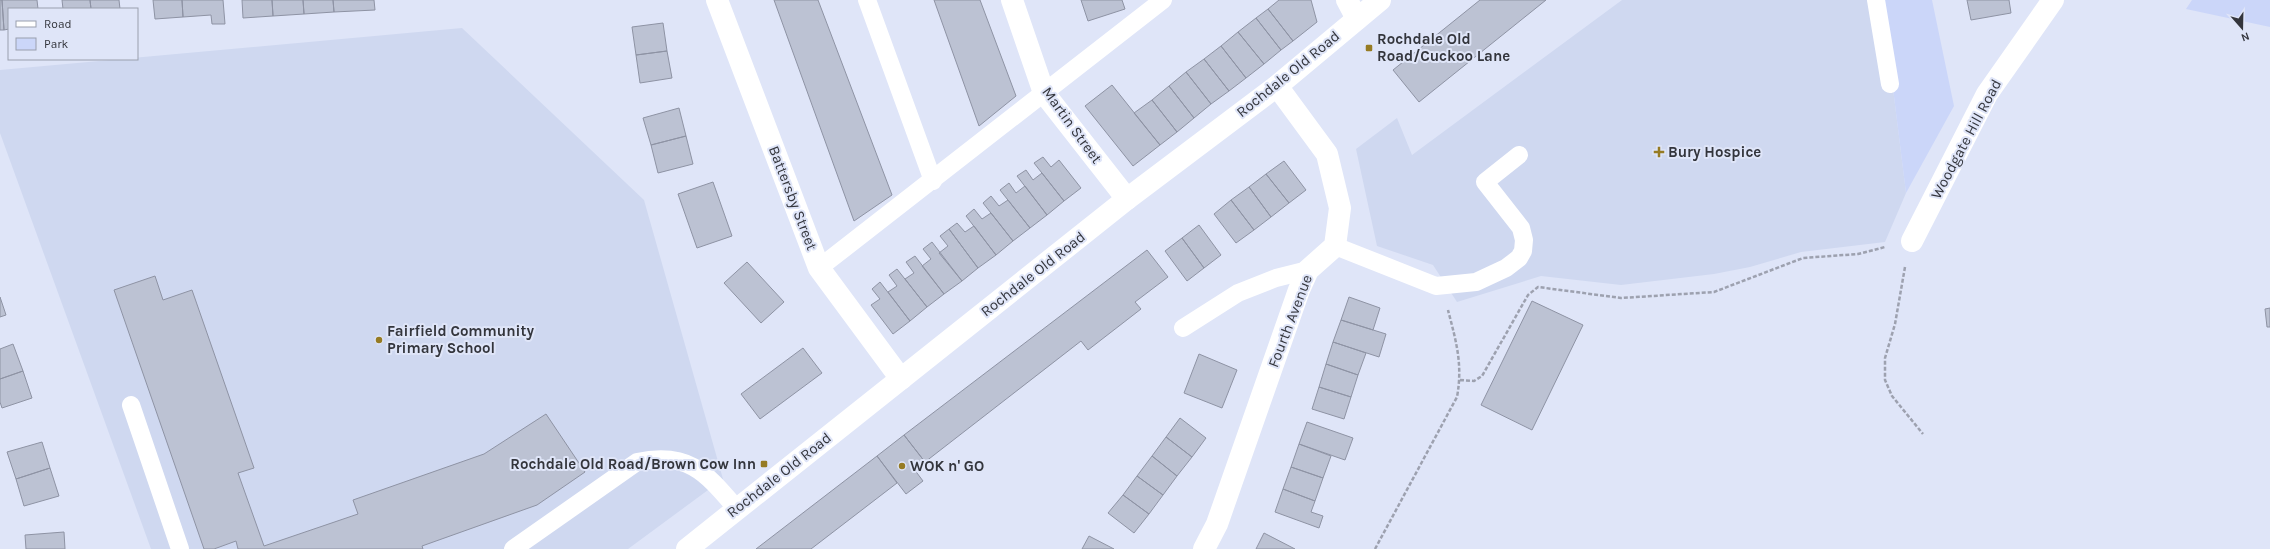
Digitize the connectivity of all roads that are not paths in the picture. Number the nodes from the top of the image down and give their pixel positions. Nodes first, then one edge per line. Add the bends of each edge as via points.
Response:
1 (717, 0) edge
2 (867, 0) edge
3 (1012, 0) edge
4 (1163, 0) edge
5 (1380, 0) edge
6 (1876, 0) edge
7 (2053, 0) edge
8 (1352, 9) edge
9 (1890, 84) dead end
10 (1277, 86) junction
11 (1044, 93) junction
12 (1519, 155) dead end
13 (933, 181) junction
14 (1127, 199) junction
15 (1912, 241) road end
16 (1335, 246) junction
17 (819, 268) junction
18 (1308, 270) junction
19 (1183, 328) dead end
20 (901, 379) junction
21 (131, 405) dead end
22 (737, 509) junction
23 (180, 549) edge
24 (513, 549) edge
25 (687, 549) edge
26 (1204, 549) edge

1 - 17 street, Battersby Street
2 - 13 lane
3 - 11 street, Martin Street
4 - 11 lane
5 - 8 street, Rochdale Old Road
6 - 9 lane
7 - 15 street, Woodgate Hill Road via 1987,94
8 - 10 street, Rochdale Old Road
10 - 14 street, Rochdale Old Road
10 - 16 street via 1327,154 1340,208
11 - 13 lane
11 - 14 street, Martin Street
12 - 16 lane via 1485,182 1521,228 1524,240 1519,258 1506,268 1476,282 1436,286
13 - 17 lane
14 - 20 street, Rochdale Old Road
16 - 18 street, Fourth Avenue
17 - 20 street, Battersby Street
18 - 19 lane via 1276,278 1238,293
18 - 26 street, Fourth Avenue via 1217,524
20 - 22 street, Rochdale Old Road
21 - 23 lane
22 - 24 lane via 708,476 683,462 655,458 637,462
22 - 25 street, Rochdale Old Road

